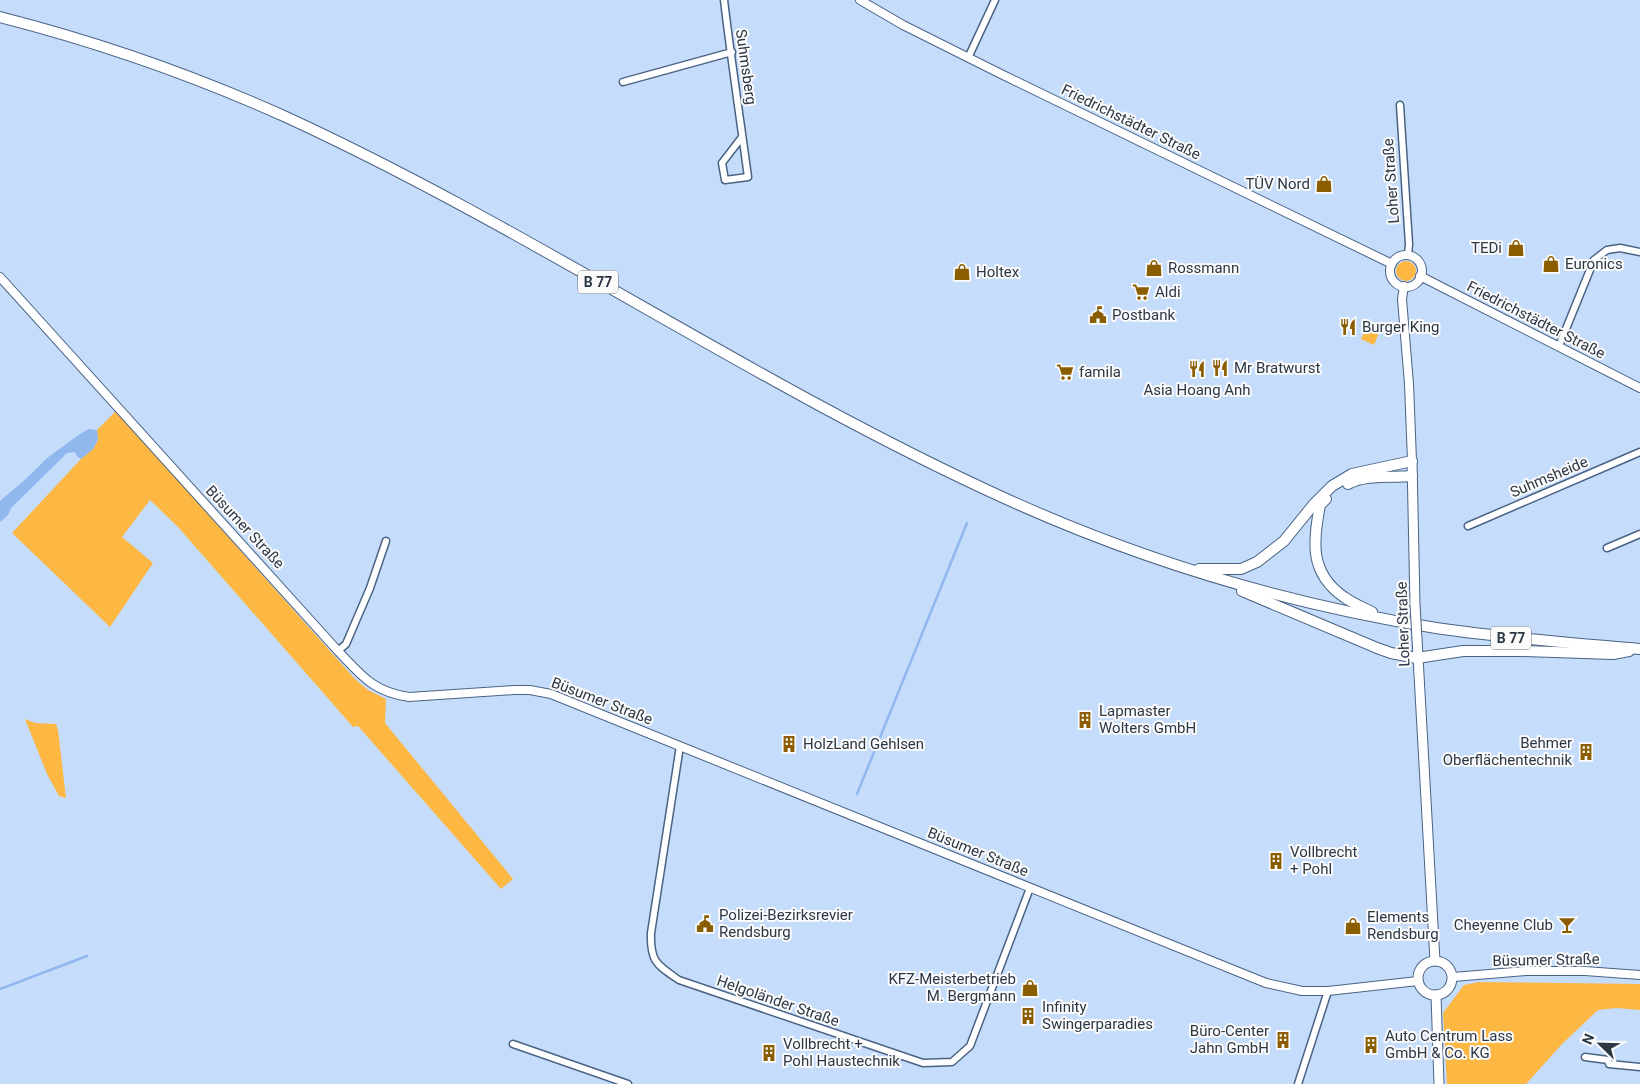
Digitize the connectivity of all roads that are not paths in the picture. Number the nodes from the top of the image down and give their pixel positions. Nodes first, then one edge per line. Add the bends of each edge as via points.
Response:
1 (724, 0) edge
2 (860, 0) edge
3 (995, 0) edge
4 (0, 17) edge
5 (732, 52) junction
6 (968, 58) junction
7 (623, 82) dead end
8 (1400, 105) dead end
9 (742, 137) junction
10 (1640, 252) edge
11 (1408, 255) junction
12 (1392, 264) junction
13 (1420, 276) junction
14 (0, 278) edge
15 (1404, 286) junction
16 (1559, 346) junction
17 (1640, 388) edge
18 (1640, 452) edge
19 (1412, 461) junction
20 (1412, 476) junction
21 (1468, 526) dead end
22 (1640, 534) edge
23 (386, 542) dead end
24 (1607, 548) dead end
25 (1186, 569) junction
26 (1204, 575) junction
27 (1384, 618) junction
28 (1640, 649) edge
29 (338, 651) junction
30 (1417, 658) junction
31 (680, 746) junction
32 (1030, 888) junction
33 (1435, 961) junction
34 (1640, 975) edge
35 (1452, 977) junction
36 (1418, 981) junction
37 (1328, 991) junction
38 (1436, 995) junction
39 (513, 1044) dead end
40 (1585, 1057) dead end
41 (1640, 1067) edge
42 (628, 1084) edge
43 (1298, 1084) edge
44 (1439, 1084) edge

1 - 5 street, Suhmsberg
2 - 6 street, Friedrichstädter Straße via 903,26
3 - 6 street
4 - 25 main road, B 77 via 135,56 286,118 458,204 890,443 1038,513
5 - 7 street
5 - 9 street, Suhmsberg
6 - 12 street, Friedrichstädter Straße
8 - 11 street, Loher Straße
9 - 9 street, Suhmsberg via 748,177 725,180 722,163
10 - 16 street via 1620,248 1607,250 1594,260
11 - 12 street via 1400,256
11 - 13 street via 1420,264
12 - 15 street via 1390,273 1393,280
13 - 15 street via 1415,284
13 - 16 street, Friedrichstädter Straße
14 - 29 street, Büsumer Straße
15 - 19 street, Loher Straße via 1402,299 1410,384
16 - 17 street, Friedrichstädter Straße
18 - 21 street, Suhmsheide
19 - 20 main road, Loher Straße
19 - 25 main road via 1352,474 1332,486 1284,541 1257,562 1228,570
20 - 27 main road via 1355,480 1320,504 1314,539 1315,555 1325,580 1344,598
20 - 30 main road, Loher Straße, bridge
22 - 24 street
23 - 29 street via 346,644
25 - 26 main road, B 77
26 - 27 main road, B 77
26 - 30 main road via 1377,648
27 - 28 main road, B 77 via 1450,630
28 - 30 main road via 1613,654 1463,651
29 - 31 street, Büsumer Straße via 365,680 395,695 541,691
30 - 33 main road, Loher Straße
31 - 32 street, Büsumer Straße
31 - 32 street, Helgoländer Straße via 650,950 658,966 679,980 923,1063 952,1062 970,1046
32 - 37 street, Büsumer Straße via 1266,983 1302,991
33 - 35 main road via 1446,965
33 - 36 main road via 1422,966
34 - 35 street, Büsumer Straße via 1526,971
35 - 38 main road via 1448,989
36 - 37 street, Büsumer Straße
36 - 38 main road via 1425,992
37 - 43 street
38 - 44 main road
39 - 42 street
40 - 41 street via 1608,1060 1609,1064

